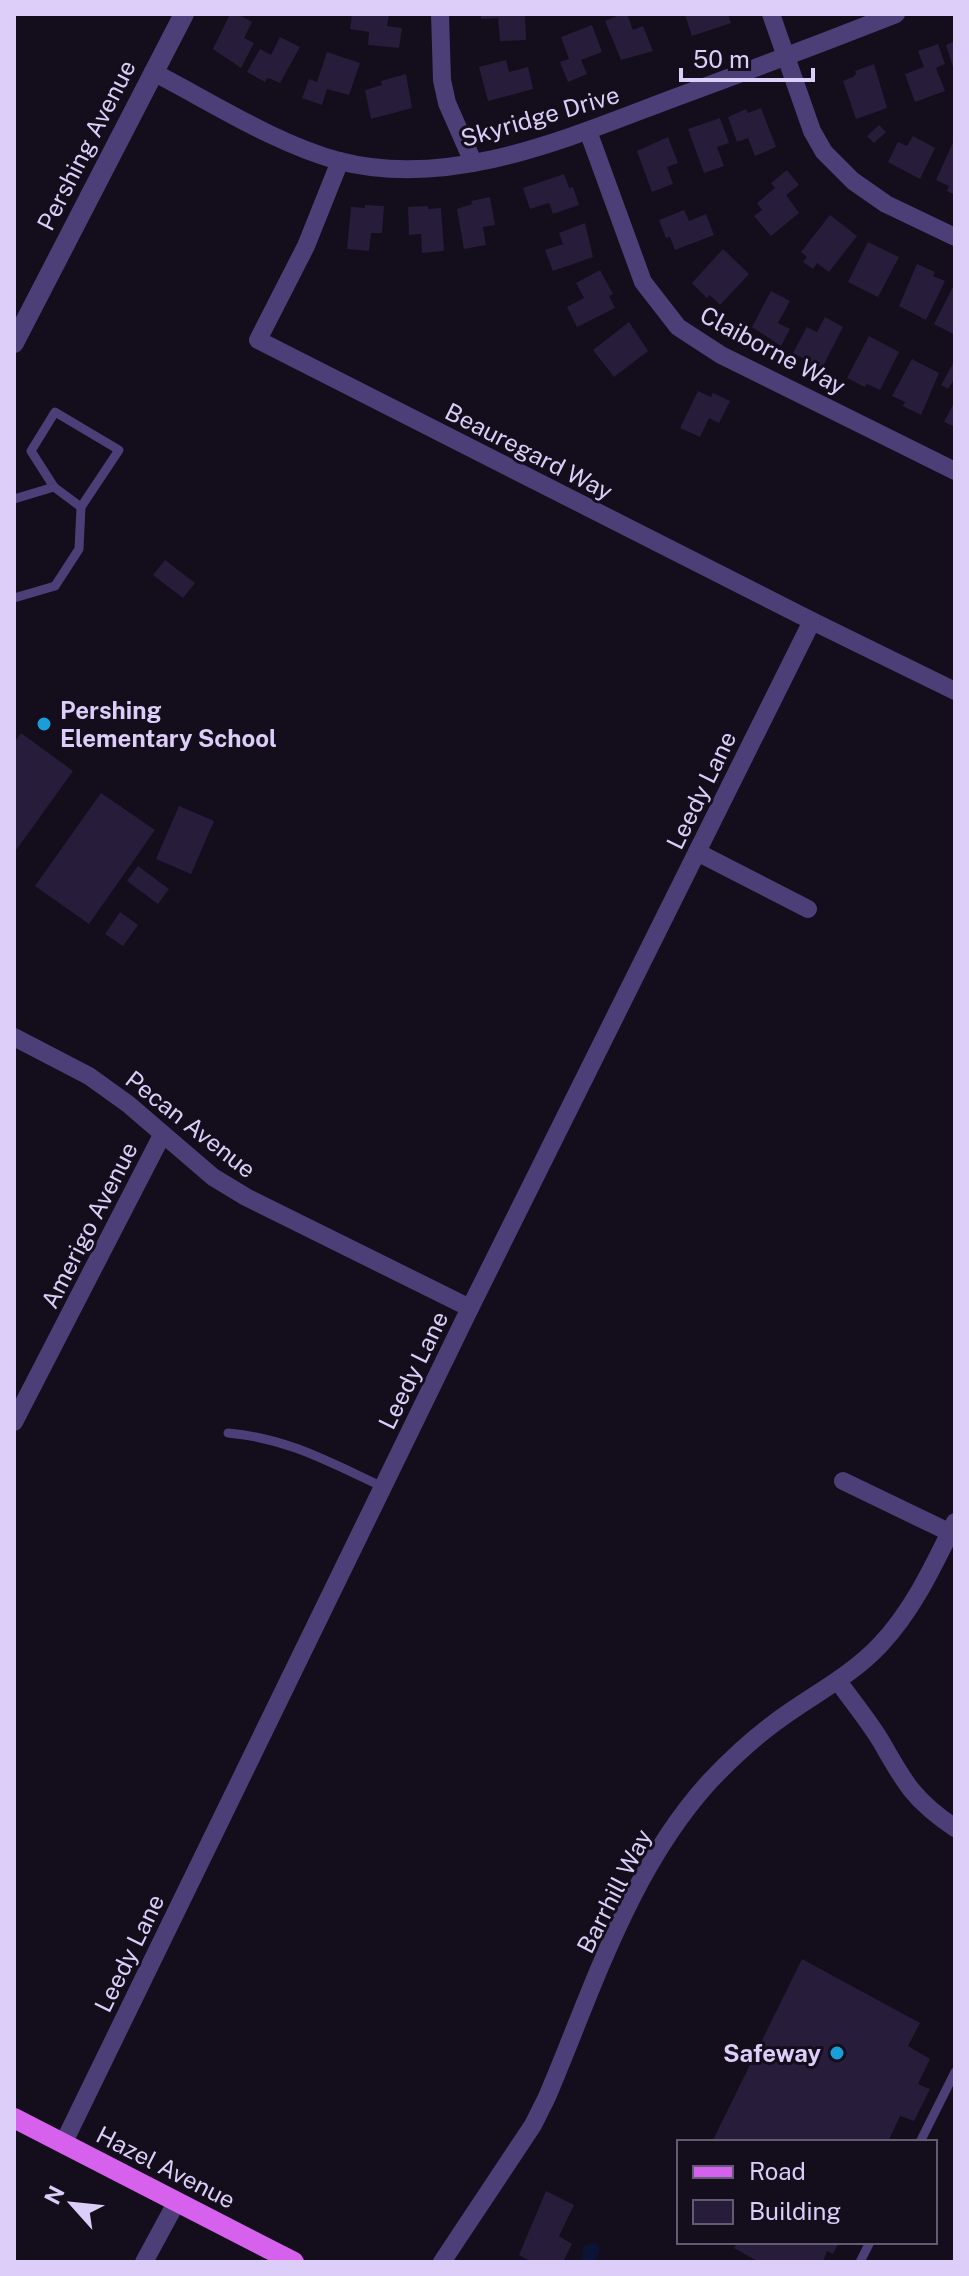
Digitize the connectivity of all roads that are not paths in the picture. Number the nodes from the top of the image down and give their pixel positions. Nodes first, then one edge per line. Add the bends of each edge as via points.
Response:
1 (184, 14) edge
2 (440, 14) edge
3 (771, 14) edge
4 (896, 14) edge
5 (785, 57) junction
6 (153, 72) junction
7 (588, 131) junction
8 (340, 161) junction
9 (473, 162) junction
10 (955, 237) edge
11 (14, 343) edge
12 (955, 471) edge
13 (54, 487) junction
14 (14, 499) edge
15 (81, 507) junction
16 (14, 598) edge
17 (812, 621) junction
18 (955, 691) edge
19 (697, 852) junction
20 (808, 909) dead end
21 (14, 1037) edge
22 (162, 1135) junction
23 (470, 1308) junction
24 (14, 1422) edge
25 (228, 1433) dead end
26 (843, 1481) dead end
27 (383, 1487) junction
28 (953, 1530) edge
29 (838, 1681) junction
30 (955, 1828) edge
31 (955, 2072) edge
32 (14, 2118) edge
33 (921, 2140) edge
34 (63, 2144) junction
35 (176, 2203) junction
36 (869, 2244) edge
37 (144, 2262) edge
38 (294, 2262) edge
39 (442, 2262) edge
40 (860, 2262) edge

1 - 6 street, Pershing Avenue
2 - 9 street via 447,103
3 - 5 street
4 - 5 street, Skyridge Drive
5 - 7 street, Skyridge Drive
5 - 10 street via 824,152 867,192
6 - 8 street, Skyridge Drive via 279,138
6 - 11 street, Pershing Avenue
7 - 9 street, Skyridge Drive
7 - 12 street, Claiborne Way via 643,282 678,327 721,355
8 - 9 street, Skyridge Drive via 409,170
8 - 17 street, Beauregard Way via 306,246 258,340
13 - 14 lane
13 - 15 lane
13 - 15 lane via 31,451 55,412 119,450
15 - 16 lane via 79,549 55,586
17 - 18 street, Beauregard Way
17 - 19 street, Leedy Lane
19 - 20 street
19 - 23 street, Leedy Lane
21 - 22 street, Pecan Avenue via 89,1076
22 - 23 street, Pecan Avenue via 246,1197
22 - 24 street, Amerigo Avenue
23 - 27 street, Leedy Lane
25 - 27 lane via 292,1445
26 - 28 street
27 - 34 street, Leedy Lane
28 - 29 street, Barrhill Way via 900,1619 880,1645
29 - 30 street via 903,1781 923,1805
29 - 39 street, Barrhill Way via 747,1745 689,1806 659,1848 627,1907 540,2111
31 - 33 lane
32 - 34 main road, Hazel Avenue
34 - 35 main road, Hazel Avenue
35 - 37 street
35 - 38 main road, Hazel Avenue
36 - 40 lane

